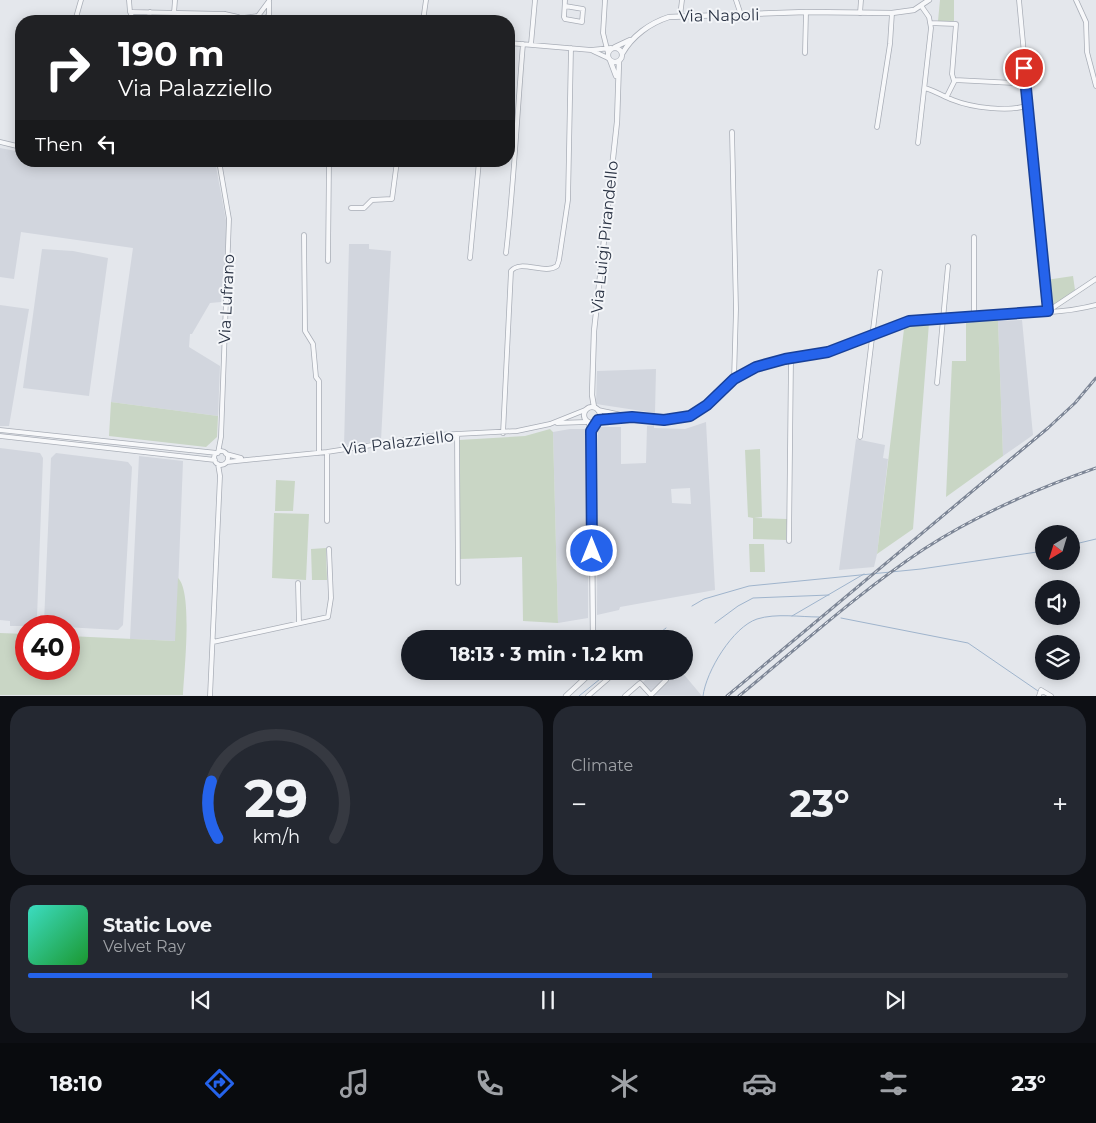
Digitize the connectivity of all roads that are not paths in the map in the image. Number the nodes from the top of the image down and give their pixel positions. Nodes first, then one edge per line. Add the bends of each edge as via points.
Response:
1 (81, 0) edge
2 (128, 0) edge
3 (175, 0) edge
4 (426, 0) edge
5 (535, 0) edge
6 (566, 0) edge
7 (605, 0) edge
8 (682, 0) edge
9 (736, 0) edge
10 (861, 0) edge
11 (929, 0) edge
12 (1019, 0) edge
13 (1076, 0) edge
14 (269, 1) edge
15 (565, 6) junction
16 (922, 7) junction
17 (130, 12) junction
18 (150, 12) junction
19 (806, 12) junction
20 (174, 13) junction
21 (262, 13) junction
22 (860, 13) junction
23 (892, 13) junction
24 (225, 14) edge
25 (77, 15) edge
26 (130, 15) edge
27 (149, 15) edge
28 (259, 15) edge
29 (269, 15) joint
30 (424, 15) edge
31 (741, 15) junction
32 (680, 16) junction
33 (930, 23) junction
34 (632, 40) junction
35 (515, 43) edge
36 (523, 44) junction
37 (531, 44) junction
38 (571, 48) junction
39 (610, 49) junction
40 (591, 50) junction
41 (805, 53) dead end
42 (622, 54) junction
43 (609, 59) junction
44 (619, 61) junction
45 (617, 80) junction
46 (954, 81) junction
47 (1014, 83) dead end
48 (1096, 86) edge
49 (924, 88) junction
50 (946, 96) junction
51 (1027, 105) junction
52 (877, 127) dead end
53 (732, 132) dead end
54 (515, 136) edge
55 (0, 142) edge
56 (918, 143) dead end
57 (15, 146) edge
58 (220, 167) edge
59 (329, 167) edge
60 (396, 167) edge
61 (478, 167) edge
62 (514, 167) edge
63 (351, 208) dead end
64 (304, 235) dead end
65 (974, 237) dead end
66 (506, 253) dead end
67 (470, 258) dead end
68 (328, 262) dead end
69 (948, 266) dead end
70 (880, 272) dead end
71 (1096, 279) edge
72 (1096, 305) edge
73 (1048, 311) junction
74 (974, 315) junction
75 (942, 318) junction
76 (872, 334) junction
77 (791, 358) junction
78 (734, 379) junction
79 (937, 383) dead end
80 (592, 408) junction
81 (632, 417) junction
82 (588, 422) junction
83 (597, 422) junction
84 (550, 424) junction
85 (0, 430) edge
86 (591, 431) junction
87 (503, 433) junction
88 (457, 434) junction
89 (0, 436) edge
90 (860, 437) dead end
91 (221, 438) junction
92 (326, 452) junction
93 (217, 453) junction
94 (225, 453) junction
95 (319, 453) junction
96 (245, 459) junction
97 (216, 462) junction
98 (226, 463) junction
99 (220, 476) junction
100 (327, 521) dead end
101 (789, 541) dead end
102 (329, 549) dead end
103 (298, 583) dead end
104 (458, 583) dead end
105 (299, 623) junction
106 (593, 630) edge
107 (213, 642) junction
108 (583, 680) edge
109 (607, 680) edge
110 (666, 680) dead end
111 (1040, 693) edge
112 (210, 696) edge
113 (566, 696) edge
114 (588, 696) edge
115 (625, 696) edge
116 (1051, 696) edge

1 - 25 street
2 - 17 street
3 - 20 street
4 - 30 street
5 - 37 street
6 - 15 street
7 - 39 street via 605,42
8 - 32 street
9 - 31 street
10 - 22 street
11 - 16 street
12 - 51 street
13 - 48 street via 1086,22 1087,52
14 - 21 street
14 - 29 street
15 - 15 street via 583,8 582,22 565,19
16 - 23 street, Via Napoli
16 - 33 street
17 - 18 street
17 - 26 street
18 - 20 street
18 - 27 street
19 - 22 street, Via Napoli
19 - 31 street, Via Napoli
19 - 41 street
20 - 24 street
21 - 28 street
21 - 29 street
22 - 23 street, Via Napoli
23 - 52 street
31 - 32 street, Via Napoli
32 - 34 street, Via Napoli via 657,21
33 - 46 street via 956,24
33 - 49 street
34 - 39 street, Via Napoli
34 - 42 street, Via Napoli
35 - 36 street
36 - 37 street
36 - 54 street
37 - 38 street
38 - 40 street
38 - 87 street via 568,200 559,260 557,266 550,269 518,267 511,271
39 - 40 street
39 - 42 street
39 - 43 street, Via Luigi Pirandello
40 - 43 street
42 - 44 street, Via Napoli
43 - 44 street
43 - 45 street, Via Luigi Pirandello
44 - 45 street, Via Luigi Pirandello
45 - 80 street, Via Luigi Pirandello via 617,122 594,331
46 - 47 street
46 - 50 street
49 - 50 street
49 - 56 street
50 - 51 street via 955,101 1003,109
51 - 73 street
53 - 78 street via 736,299
55 - 57 street
58 - 91 street, Via Lufrano via 229,219
59 - 68 street
60 - 63 street via 392,198 372,200 364,208
61 - 67 street
62 - 66 street
64 - 95 street via 304,331 313,344 319,381
65 - 74 street
69 - 75 street
70 - 76 street
71 - 73 street
72 - 73 street via 1066,312
73 - 74 street
74 - 75 street
75 - 76 street via 909,321
75 - 79 street
76 - 77 street via 828,352
76 - 90 street
77 - 78 street via 756,367
77 - 101 street
78 - 81 street via 707,405 690,416 664,420
80 - 81 street
80 - 82 street via 583,414
80 - 83 street via 600,416
80 - 84 street, Via Palazziello
81 - 83 street
82 - 83 street
82 - 84 street, Via Palazziello
82 - 86 street
83 - 86 street
84 - 87 street, Via Palazziello
85 - 93 street
86 - 106 street
87 - 88 street, Via Palazziello
88 - 92 street, Via Palazziello
88 - 104 street
89 - 97 street
91 - 93 street, Via Lufrano
91 - 94 street, Via Lufrano
92 - 95 street, Via Palazziello
92 - 100 street
93 - 94 street, Via Palazziello
93 - 97 street, Via Lufrano
94 - 96 street, Via Palazziello
94 - 98 street, Via Lufrano
95 - 96 street, Via Palazziello
96 - 98 street, Via Palazziello
97 - 98 street, Via Palazziello
97 - 99 street
98 - 99 street
99 - 107 street
102 - 105 street via 328,617
103 - 105 street
105 - 107 street
107 - 112 street
108 - 113 street
109 - 114 street
110 - 115 street via 652,695 640,683
111 - 116 street

